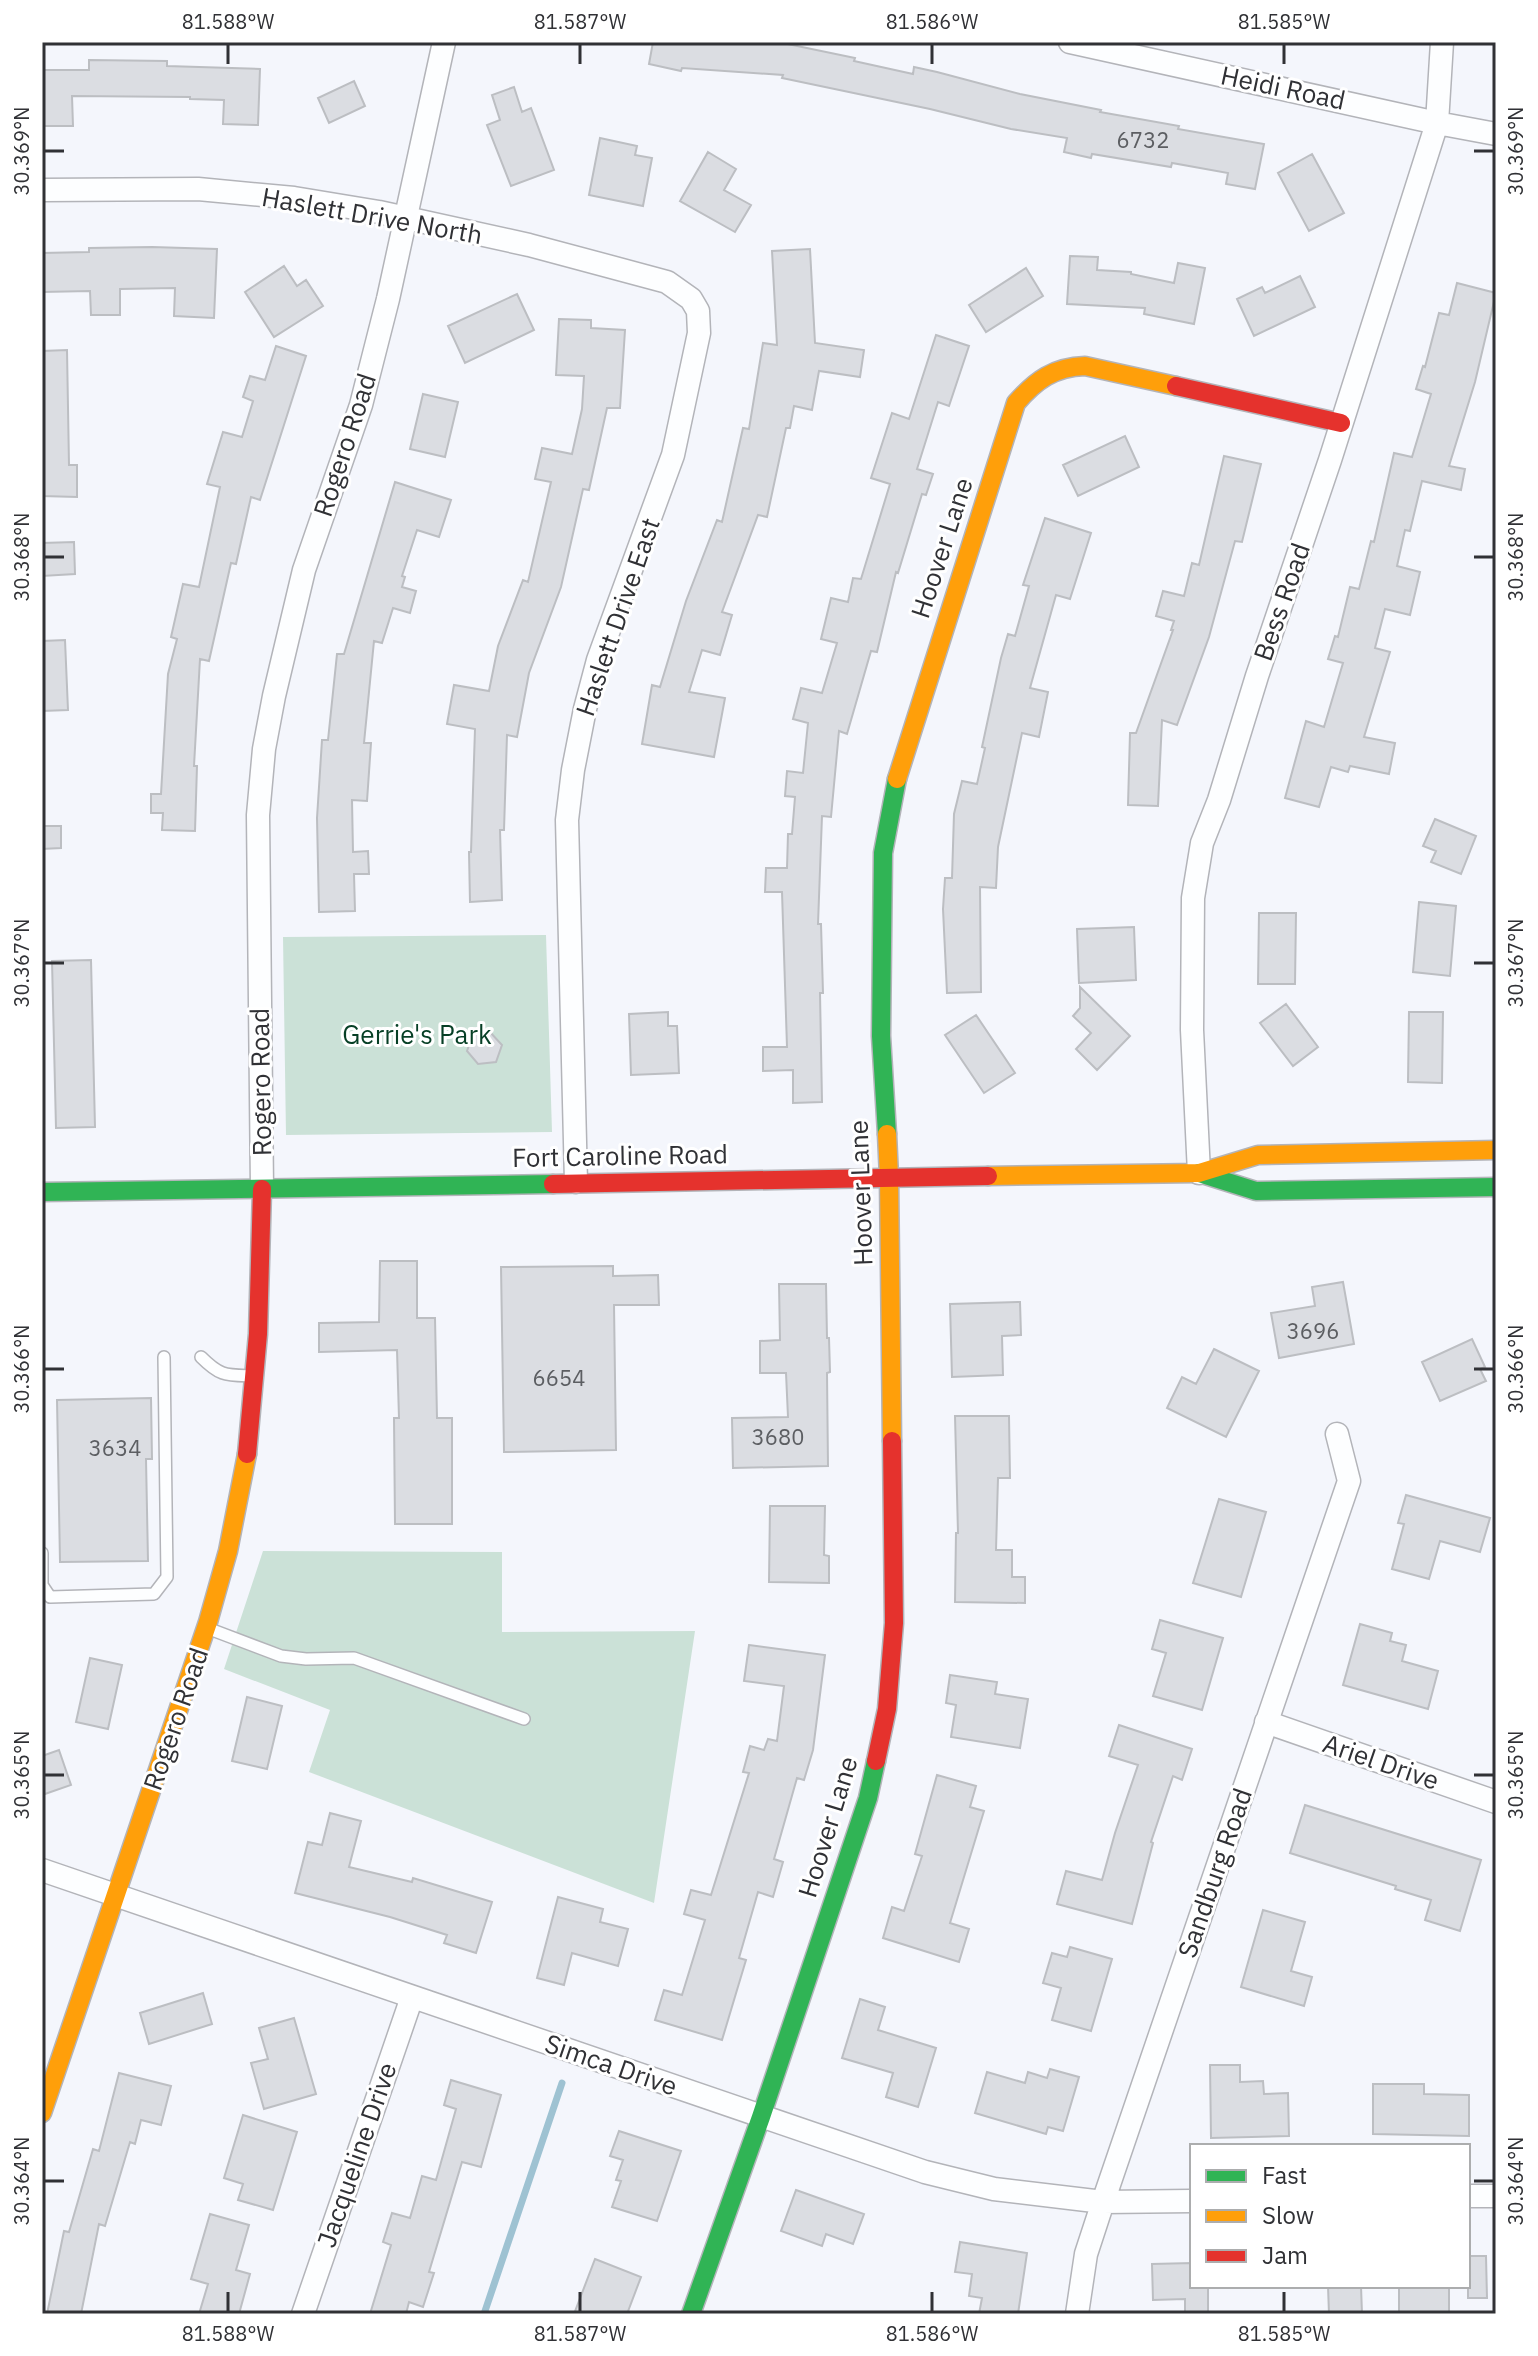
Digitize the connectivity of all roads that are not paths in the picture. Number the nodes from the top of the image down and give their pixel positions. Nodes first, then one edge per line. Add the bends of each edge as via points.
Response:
1 (444, 42) edge
2 (1442, 42) edge
3 (1080, 43) edge
4 (1437, 123) junction
5 (1496, 134) edge
6 (42, 190) edge
7 (405, 218) junction
8 (691, 299) joint
9 (1341, 423) junction
10 (1496, 1150) edge
11 (1199, 1173) junction
12 (889, 1177) junction
13 (576, 1182) junction
14 (1496, 1187) edge
15 (262, 1189) junction
16 (42, 1192) edge
17 (164, 1357) dead end
18 (201, 1357) dead end
19 (256, 1376) junction
20 (1337, 1434) dead end
21 (42, 1553) edge
22 (206, 1628) junction
23 (524, 1719) dead end
24 (1266, 1722) junction
25 (1496, 1802) edge
26 (42, 1870) edge
27 (116, 1895) junction
28 (412, 1997) junction
29 (42, 2113) edge
30 (761, 2117) junction
31 (1470, 2196) edge
32 (1496, 2196) edge
33 (1190, 2201) edge
34 (1103, 2202) junction
35 (303, 2314) edge
36 (691, 2314) edge
37 (1077, 2314) edge

1 - 7 street, Rogero Road
2 - 4 street, Bess Road
3 - 4 street, Heidi Road
4 - 5 street, Heidi Road
4 - 9 street, Bess Road
6 - 7 street, Haslett Drive North via 198,189 294,198
7 - 8 street, Haslett Drive North via 667,282
7 - 15 street, Rogero Road via 361,405 304,570 264,749 258,815
8 - 13 street, Haslett Drive East via 698,311 699,333 673,455 598,660 573,770 567,820
9 - 11 street, Bess Road via 1202,843 1193,898
9 - 12 street, Hoover Lane via 1085,366 1055,369 1016,403 888,814 881,1036
10 - 11 street, Fort Caroline Road via 1258,1155
11 - 12 street, Fort Caroline Road
11 - 14 street, Fort Caroline Road via 1256,1191
12 - 13 street, Fort Caroline Road
12 - 30 street, Hoover Lane via 894,1623 887,1709 868,1798
13 - 15 street, Fort Caroline Road
15 - 16 street, Fort Caroline Road
15 - 19 street, Rogero Road
17 - 21 lane via 167,1577 154,1594 50,1597 42,1585
18 - 19 lane via 216,1371
19 - 22 street, Rogero Road via 243,1481
20 - 24 street, Sandburg Road via 1349,1481
22 - 23 lane via 281,1656 354,1658
22 - 27 street, Rogero Road
24 - 25 street, Ariel Drive
24 - 34 street, Sandburg Road
26 - 27 street, Simca Drive
27 - 28 street, Simca Drive
27 - 29 street, Rogero Road
28 - 30 street, Simca Drive
28 - 35 street, Jacqueline Drive
30 - 34 street, Simca Drive via 925,2172 994,2189
30 - 36 street, Hoover Lane
31 - 32 street
33 - 34 street, Simca Drive
34 - 37 street, Sandburg Road via 1086,2254

